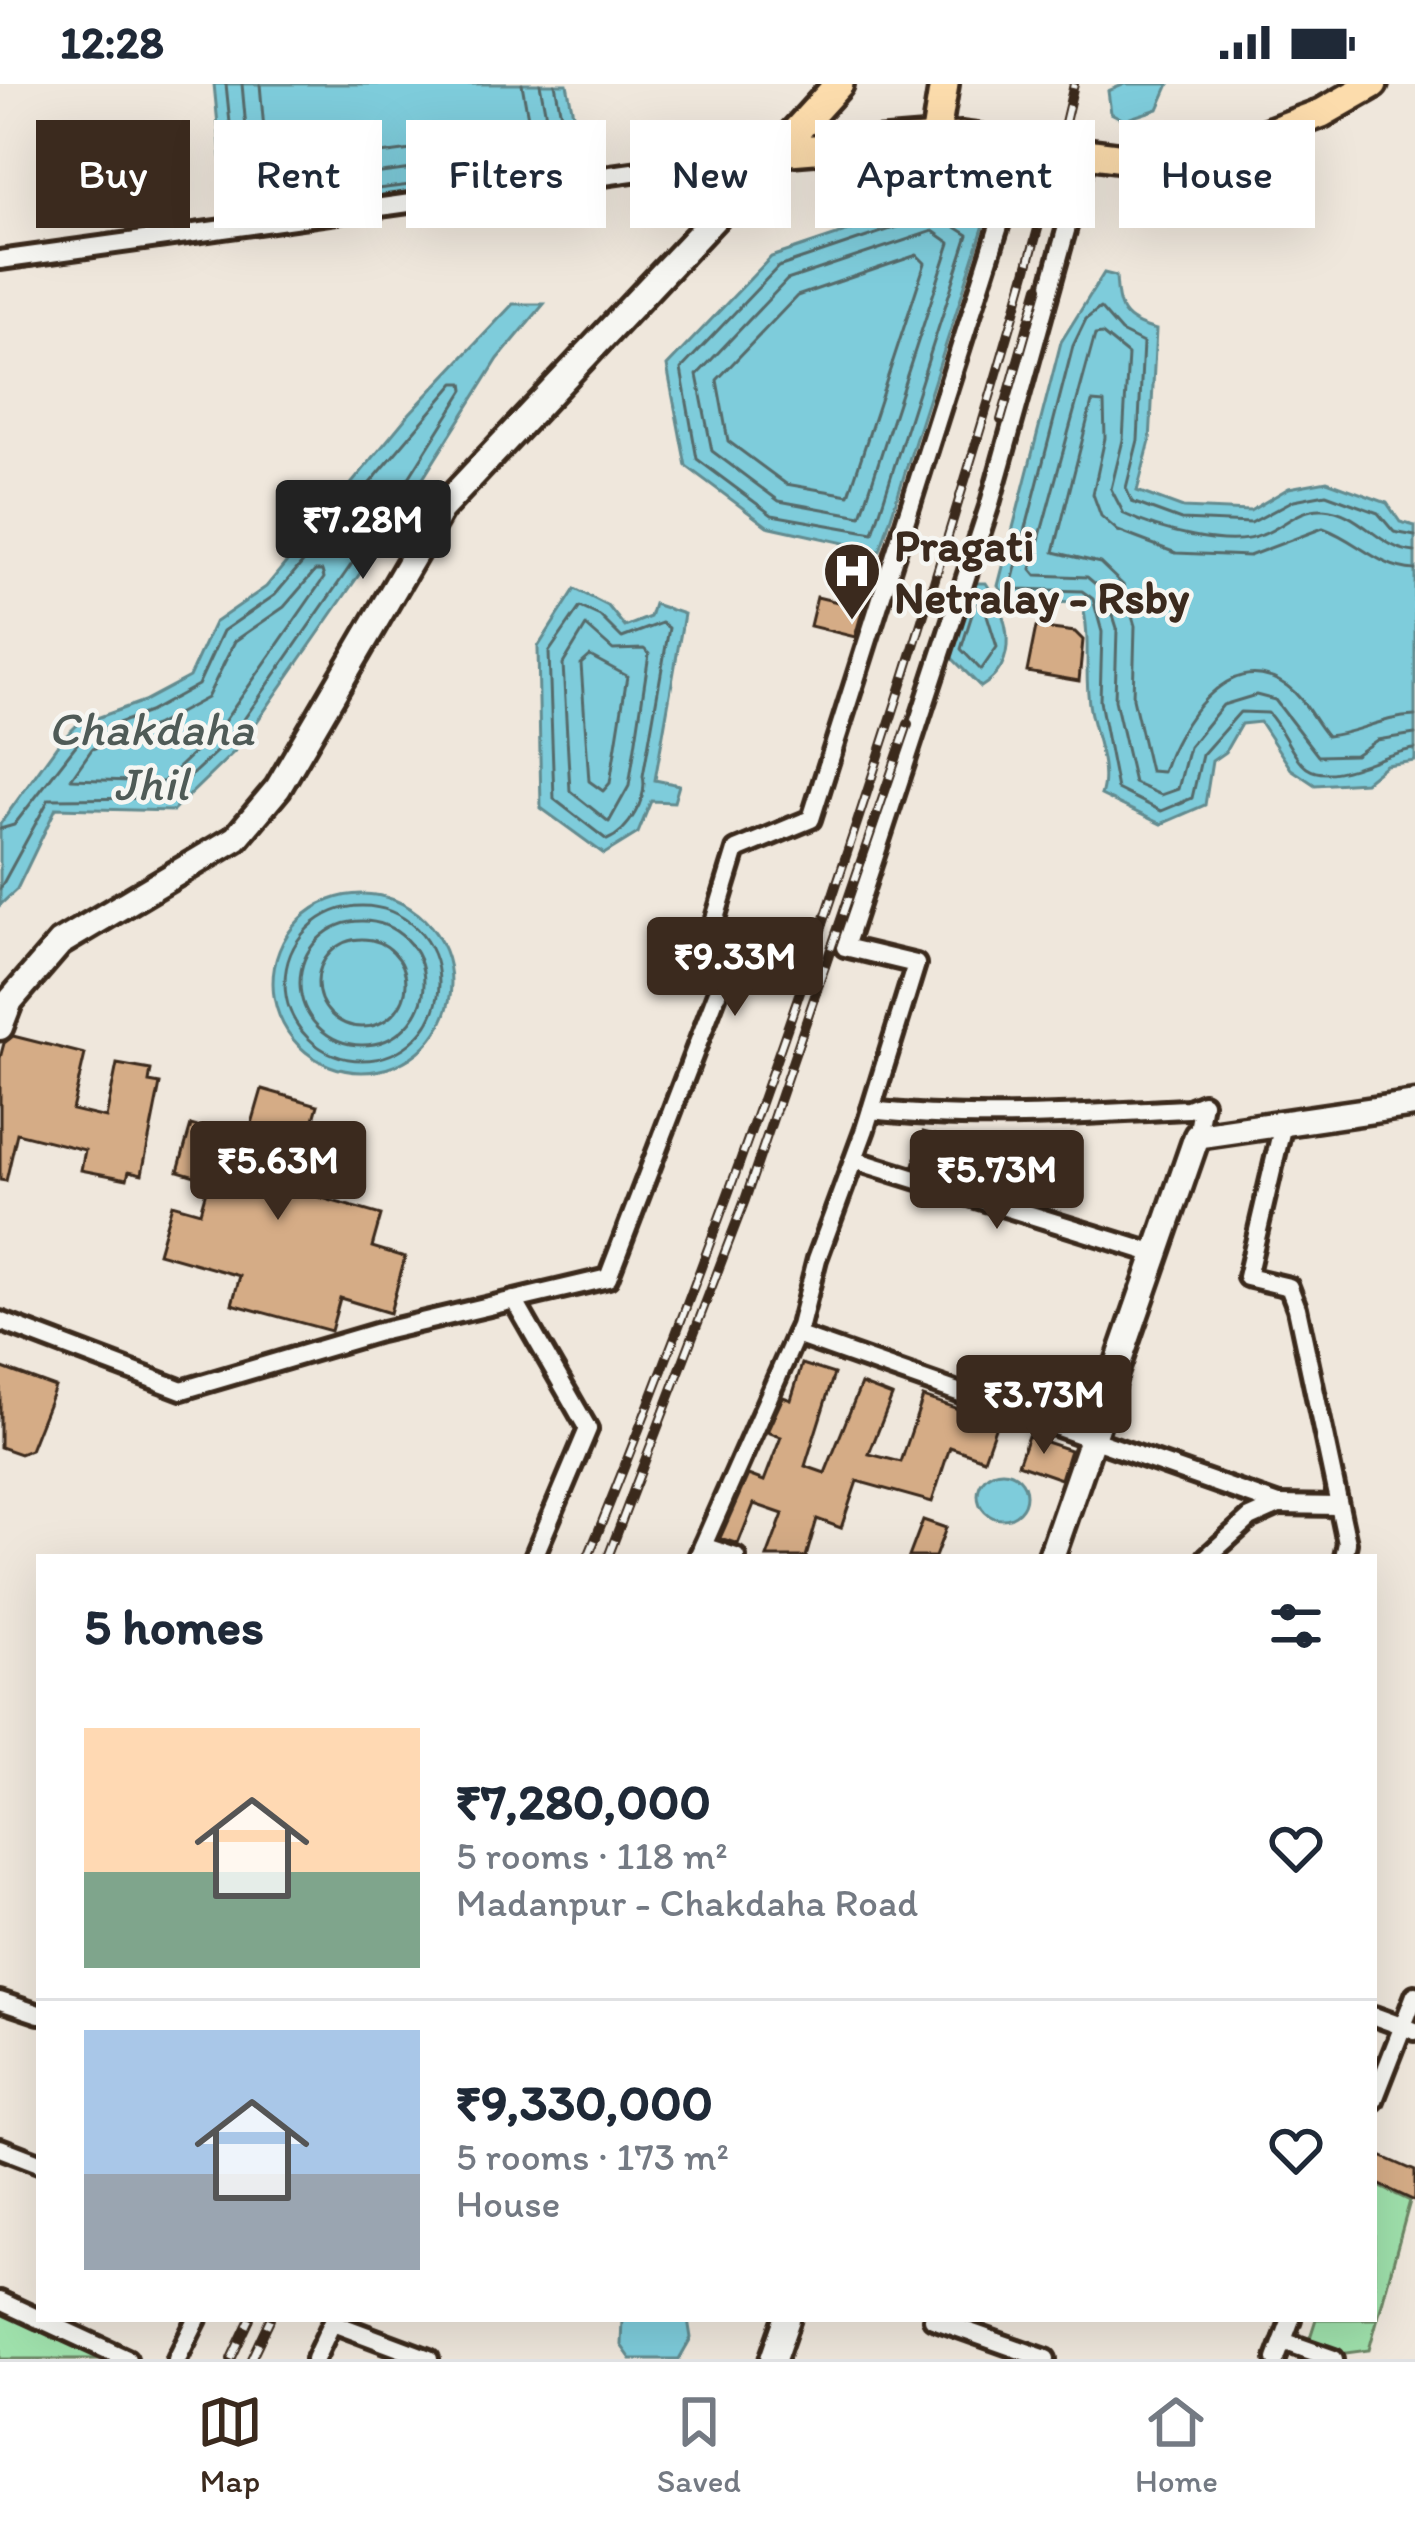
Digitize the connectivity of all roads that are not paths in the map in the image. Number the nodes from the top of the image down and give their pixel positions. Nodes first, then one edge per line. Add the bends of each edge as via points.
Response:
1 (839, 84) edge
2 (944, 84) edge
3 (1373, 84) edge
4 (938, 120) edge
5 (791, 137) edge
6 (1095, 155) edge
7 (630, 172) edge
8 (705, 228) edge
9 (998, 228) edge
10 (1066, 228) edge
11 (0, 260) edge
12 (0, 1027) edge
13 (1415, 1104) edge
14 (871, 1110) junction
15 (1283, 1124) junction
16 (1197, 1136) junction
17 (854, 1160) junction
18 (1156, 1254) junction
19 (514, 1300) junction
20 (0, 1321) edge
21 (796, 1335) junction
22 (1090, 1443) junction
23 (1279, 1505) junction
24 (1338, 1506) junction
25 (700, 1551) edge
26 (535, 1554) edge
27 (1052, 1554) edge
28 (1211, 1554) edge
29 (1345, 1554) edge
30 (1415, 1995) edge
31 (0, 2001) edge
32 (36, 2013) edge
33 (1377, 2018) edge
34 (1408, 2029) edge
35 (1377, 2094) edge
36 (0, 2148) edge
37 (36, 2162) edge
38 (0, 2301) edge
39 (36, 2318) edge
40 (46, 2322) edge
41 (196, 2322) edge
42 (333, 2322) edge
43 (336, 2322) edge
44 (786, 2322) edge
45 (941, 2322) edge
46 (1280, 2350) edge
47 (127, 2359) edge
48 (177, 2359) edge
49 (315, 2359) edge
50 (428, 2359) edge
51 (773, 2359) edge
52 (1046, 2359) edge
53 (1334, 2359) edge

1 - 5 main road
2 - 4 main road
3 - 6 main road via 1322,113 1201,158 1162,163
7 - 11 street
8 - 12 main road via 441,508 278,788 236,838 60,943 10,1001
9 - 19 street via 811,819 736,850 707,944 726,970 608,1277
10 - 14 street via 989,507 845,947 916,964
13 - 15 main road
14 - 16 street via 1054,1115 1203,1102
14 - 17 street
15 - 16 main road
15 - 24 street via 1247,1276 1288,1287 1297,1308
16 - 18 main road
17 - 18 street
17 - 21 street
18 - 22 main road
19 - 20 street via 182,1390
19 - 26 street via 588,1429
21 - 22 street
21 - 25 street
22 - 23 street
22 - 27 main road
23 - 24 street
23 - 28 street via 1250,1518
24 - 29 street
30 - 34 street
31 - 32 street
33 - 34 street
34 - 35 street
36 - 37 street
38 - 39 street
40 - 47 street
41 - 48 street
42 - 49 street
43 - 50 street
44 - 51 main road
45 - 52 street
46 - 53 street

